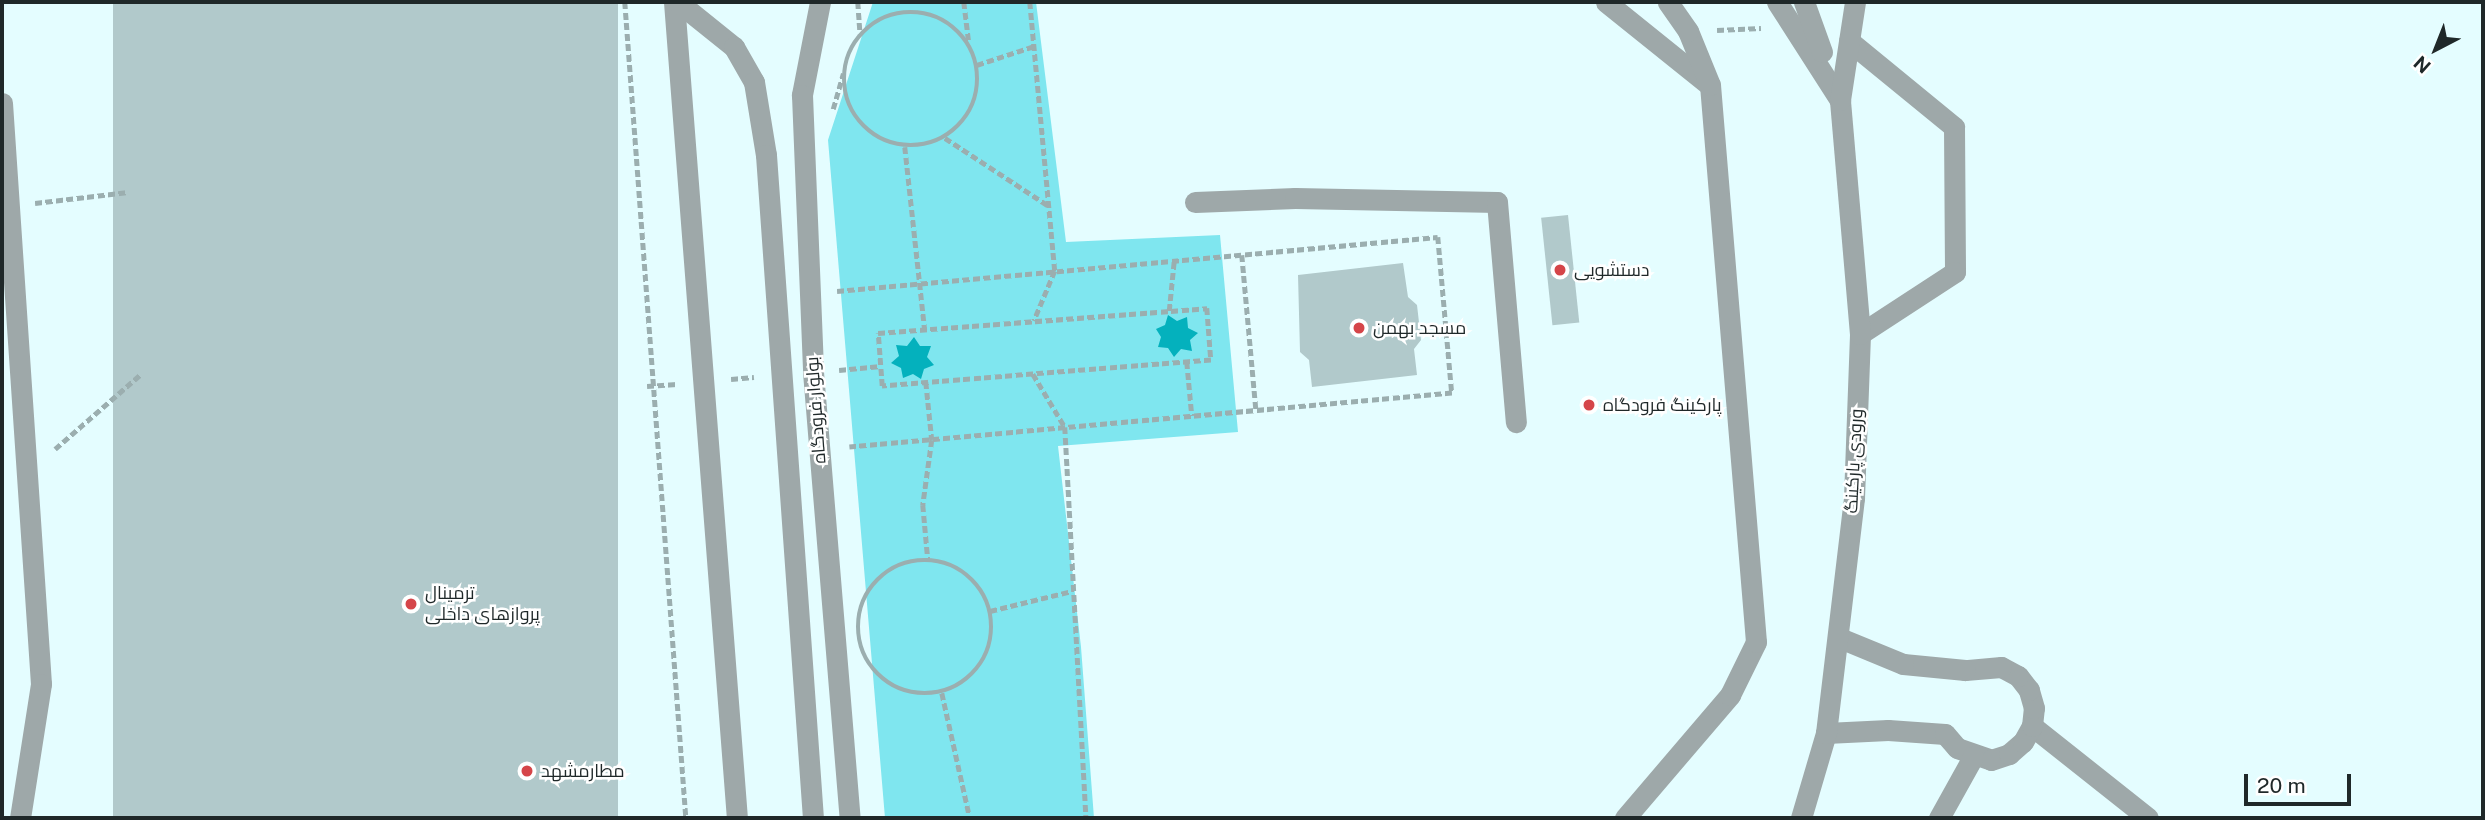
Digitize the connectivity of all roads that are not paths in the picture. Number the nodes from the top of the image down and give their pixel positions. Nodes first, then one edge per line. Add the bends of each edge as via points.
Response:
1 (676, 2) edge
2 (820, 2) edge
3 (1606, 2) edge
4 (1668, 2) edge
5 (1777, 2) edge
6 (1804, 2) edge
7 (1855, 2) edge
8 (1849, 41) junction
9 (1710, 85) junction
10 (1840, 100) junction
11 (2, 103) edge
12 (1195, 202) dead end
13 (1860, 334) junction
14 (1516, 422) dead end
15 (1840, 638) junction
16 (2032, 726) junction
17 (1826, 733) junction
18 (1973, 757) junction
19 (20, 818) edge
20 (737, 818) edge
21 (813, 818) edge
22 (850, 818) edge
23 (1625, 818) edge
24 (1801, 818) edge
25 (1939, 818) edge
26 (2148, 818) edge

1 - 20 lane
1 - 21 lane via 734,47 754,82 766,155
2 - 22 lane, بولوار فرودگاه via 802,95 813,372
3 - 9 lane
4 - 9 lane via 1688,31
5 - 10 lane
6 - 10 lane
7 - 8 lane
8 - 10 lane
8 - 13 lane via 1954,127 1955,272
9 - 23 lane via 1756,642 1730,695
10 - 13 lane, ورودی پارکینگ
11 - 19 lane via 41,684
12 - 14 lane via 1295,198 1497,202
13 - 15 lane, ورودی پارکینگ via 1853,498
15 - 16 lane via 1903,664 1965,670 2001,667 2018,676 2029,690
15 - 17 lane, ورودی پارکینگ
16 - 18 lane via 2009,754 1991,760
16 - 26 lane
17 - 18 lane via 1888,730 1945,734
17 - 24 lane, ورودی پارکینگ
18 - 25 lane

